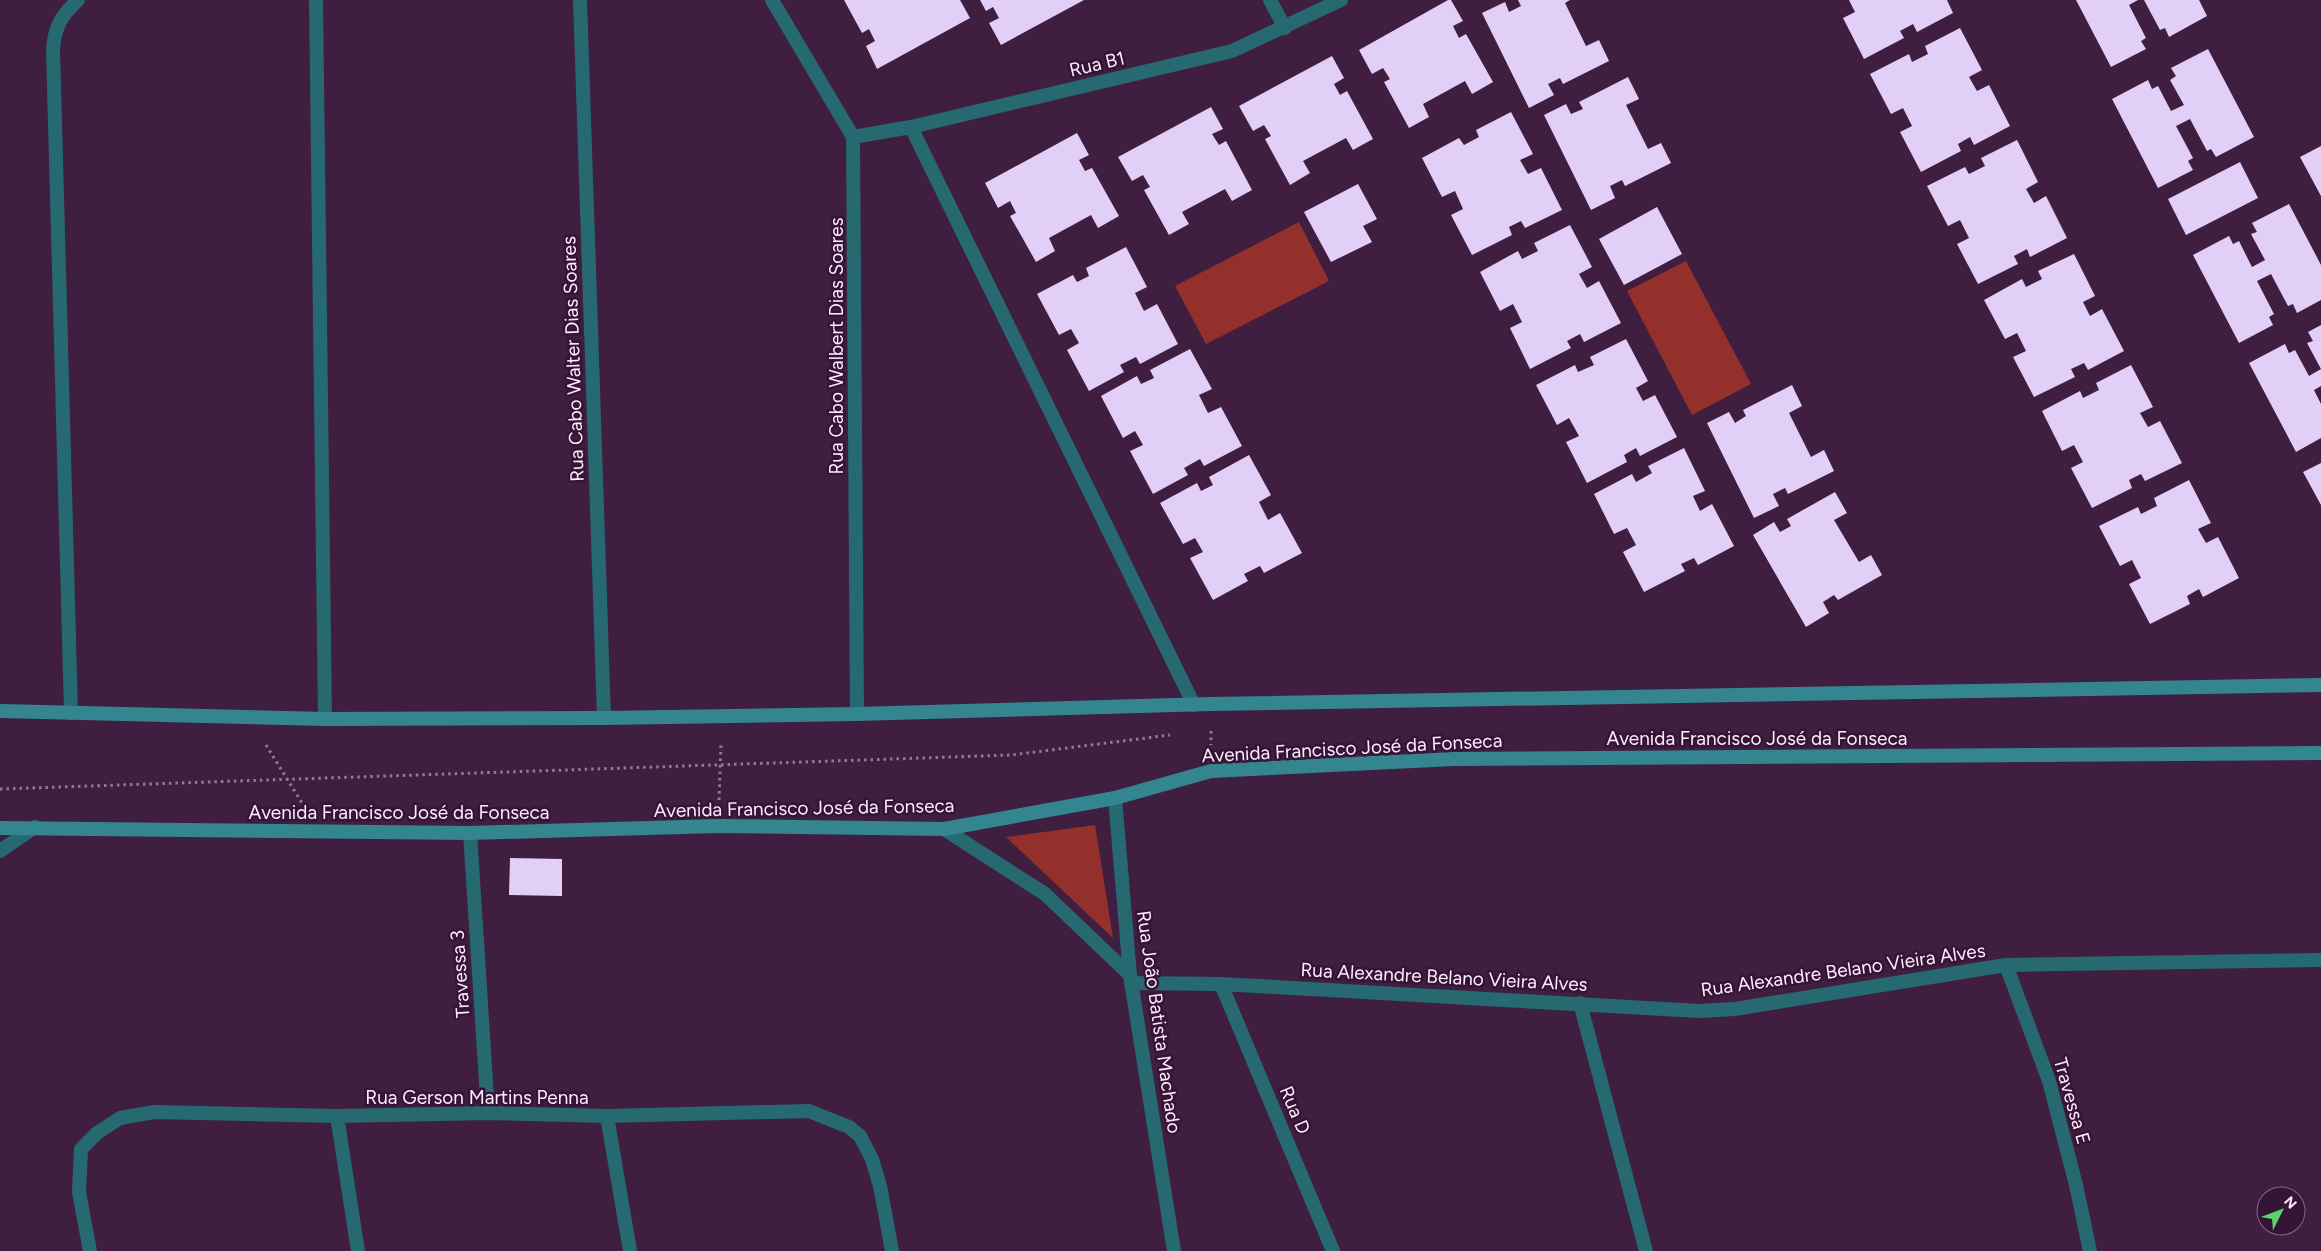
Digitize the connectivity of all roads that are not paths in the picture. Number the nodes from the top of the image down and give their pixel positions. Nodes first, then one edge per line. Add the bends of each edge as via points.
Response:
1 (78, 0) edge
2 (316, 0) edge
3 (580, 0) edge
4 (772, 0) edge
5 (1270, 0) edge
6 (1341, 0) edge
7 (1285, 28) junction
8 (911, 127) junction
9 (853, 137) junction
10 (2321, 685) edge
11 (1194, 705) junction
12 (0, 711) edge
13 (71, 713) junction
14 (857, 714) junction
15 (324, 718) junction
16 (604, 718) junction
17 (2321, 753) edge
18 (1115, 798) junction
19 (35, 827) junction
20 (0, 828) edge
21 (944, 829) junction
22 (470, 833) junction
23 (0, 851) edge
24 (2321, 960) edge
25 (2006, 965) junction
26 (1130, 979) junction
27 (1221, 984) junction
28 (1580, 1003) junction
29 (488, 1112) junction
30 (337, 1116) junction
31 (607, 1116) junction
32 (90, 1251) edge
33 (358, 1251) edge
34 (630, 1251) edge
35 (892, 1251) edge
36 (1174, 1251) edge
37 (1333, 1251) edge
38 (1646, 1251) edge
39 (2090, 1251) edge

1 - 13 street via 55,30 53,49
2 - 15 street
3 - 16 street, Rua Cabo Walter Dias Soares
4 - 9 street
5 - 7 street
6 - 7 street, Rua B1
7 - 8 street, Rua B1 via 1232,51
8 - 9 street, Rua B1
8 - 11 street
9 - 14 street, Rua Cabo Walbert Dias Soares
10 - 11 main road
11 - 14 main road
12 - 13 main road
13 - 15 main road
14 - 16 main road
15 - 16 main road
17 - 18 main road, Avenida Francisco José da Fonseca via 1454,759 1211,771
18 - 21 main road, Avenida Francisco José da Fonseca
18 - 26 street, Rua João Batista Machado
19 - 20 main road, Avenida Francisco José da Fonseca
19 - 22 main road, Avenida Francisco José da Fonseca
19 - 23 street
21 - 22 main road, Avenida Francisco José da Fonseca via 717,826
21 - 26 street via 1045,894
22 - 29 street, Travessa 3
24 - 25 street, Rua Alexandre Belano Vieira Alves
25 - 28 street, Rua Alexandre Belano Vieira Alves via 1735,1009 1664,1010
25 - 39 street, Travessa E via 2049,1081
26 - 27 street, Rua Alexandre Belano Vieira Alves
26 - 36 street, Rua João Batista Machado
27 - 28 street, Rua Alexandre Belano Vieira Alves
27 - 37 street, Rua D
28 - 38 street
29 - 30 street, Rua Gerson Martins Penna
29 - 31 street, Rua Gerson Martins Penna
30 - 32 street, Rua Gerson Martins Penna via 154,1112 120,1118 97,1133 82,1149 79,1192
30 - 33 street
31 - 34 street
31 - 35 street, Rua Gerson Martins Penna via 809,1111 836,1121 860,1136 872,1159

